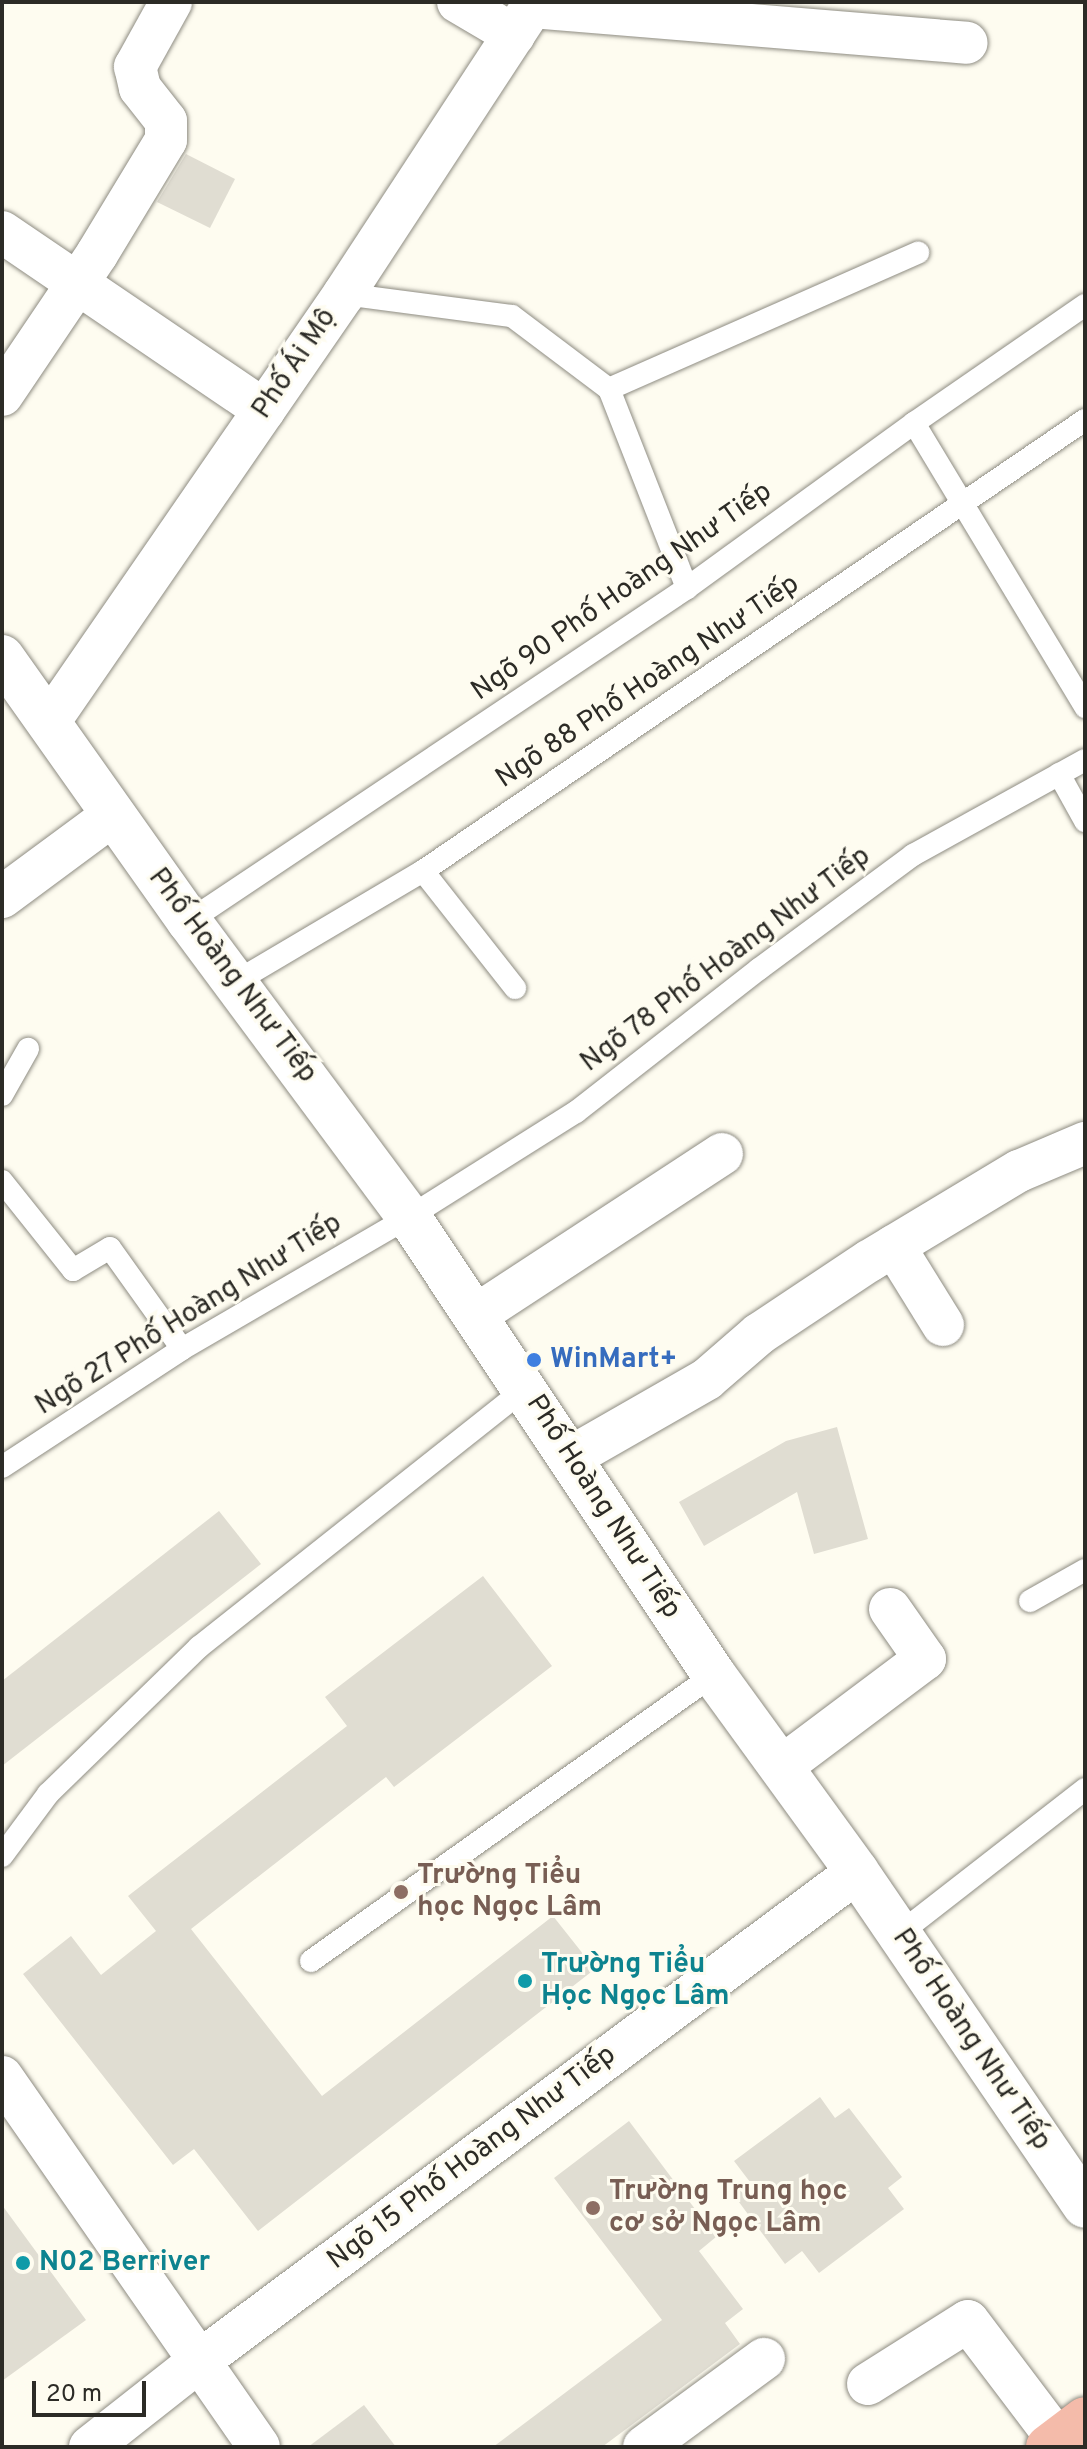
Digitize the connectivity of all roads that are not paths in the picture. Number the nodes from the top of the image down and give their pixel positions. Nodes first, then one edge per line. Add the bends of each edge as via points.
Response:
1 (171, 2) edge
2 (458, 2) edge
3 (527, 15) edge
4 (967, 43) dead end
5 (2, 232) edge
6 (918, 253) dead end
7 (79, 281) junction
8 (344, 294) junction
9 (1085, 305) edge
10 (609, 389) junction
11 (2, 395) edge
12 (264, 410) junction
13 (1085, 420) edge
14 (914, 423) junction
15 (965, 503) junction
16 (687, 588) junction
17 (2, 657) edge
18 (1085, 707) edge
19 (49, 722) junction
20 (1085, 760) edge
21 (1059, 774) junction
22 (114, 814) junction
23 (1085, 821) edge
24 (423, 871) junction
25 (2, 897) edge
26 (189, 921) junction
27 (237, 981) junction
28 (515, 988) dead end
29 (28, 1049) dead end
30 (2, 1095) edge
31 (1085, 1143) edge
32 (722, 1154) dead end
33 (2, 1181) edge
34 (409, 1217) junction
35 (894, 1246) junction
36 (476, 1315) junction
37 (943, 1325) dead end
38 (182, 1349) junction
39 (525, 1389) junction
40 (571, 1457) junction
41 (2, 1467) edge
42 (1085, 1570) edge
43 (1030, 1601) dead end
44 (890, 1609) dead end
45 (714, 1675) junction
46 (781, 1767) junction
47 (1085, 1789) edge
48 (2, 1856) edge
49 (857, 1872) junction
50 (899, 1934) junction
51 (311, 1961) dead end
52 (2, 2077) edge
53 (1085, 2206) edge
54 (764, 2359) dead end
55 (198, 2362) junction
56 (868, 2384) dead end
57 (1064, 2435) edge
58 (90, 2447) edge
59 (259, 2447) edge
60 (644, 2447) edge

1 - 7 street via 135,67 140,88 166,121 166,140
2 - 3 street
3 - 4 street
3 - 8 street, Phố Ái Mộ
5 - 7 street
6 - 10 lane
7 - 11 street
7 - 12 street
8 - 10 lane via 512,316
8 - 12 street, Phố Ái Mộ
9 - 14 lane, Ngõ 90 Phố Hoàng Như Tiếp
10 - 16 lane
12 - 19 street, Phố Ái Mộ
13 - 15 lane, Ngõ 88 Phố Hoàng Như Tiếp
14 - 15 lane
14 - 16 lane, Ngõ 90 Phố Hoàng Như Tiếp
15 - 18 lane
15 - 24 lane, Ngõ 88 Phố Hoàng Như Tiếp
16 - 26 lane, Ngõ 90 Phố Hoàng Như Tiếp
17 - 19 street, Phố Hoàng Như Tiếp
19 - 22 street, Phố Hoàng Như Tiếp
20 - 21 lane, Ngõ 78 Phố Hoàng Như Tiếp
21 - 23 lane
21 - 34 lane, Ngõ 78 Phố Hoàng Như Tiếp via 913,855 576,1112
22 - 25 street
22 - 26 street, Phố Hoàng Như Tiếp
24 - 27 lane, Ngõ 88 Phố Hoàng Như Tiếp
24 - 28 lane
26 - 27 street, Phố Hoàng Như Tiếp
27 - 34 street, Phố Hoàng Như Tiếp
29 - 30 lane
31 - 35 street via 1019,1171
32 - 36 street
33 - 38 lane via 73,1270 110,1248
34 - 36 street, Phố Hoàng Như Tiếp
34 - 38 lane, Ngõ 27 Phố Hoàng Như Tiếp
35 - 37 street
35 - 40 street via 759,1334 707,1379
36 - 39 street, Phố Hoàng Như Tiếp
38 - 41 lane, Ngõ 27 Phố Hoàng Như Tiếp
39 - 40 street, Phố Hoàng Như Tiếp
39 - 48 lane via 199,1647 48,1794
40 - 45 street, Phố Hoàng Như Tiếp
42 - 43 lane
44 - 46 street via 925,1659
45 - 46 street, Phố Hoàng Như Tiếp
45 - 51 lane
46 - 49 street, Phố Hoàng Như Tiếp
47 - 50 lane
49 - 50 street, Phố Hoàng Như Tiếp
49 - 55 street, Ngõ 15 Phố Hoàng Như Tiếp
50 - 53 street, Phố Hoàng Như Tiếp
52 - 55 street
54 - 60 street
55 - 58 street, Ngõ 15 Phố Hoàng Như Tiếp
55 - 59 street
56 - 57 street via 968,2321

